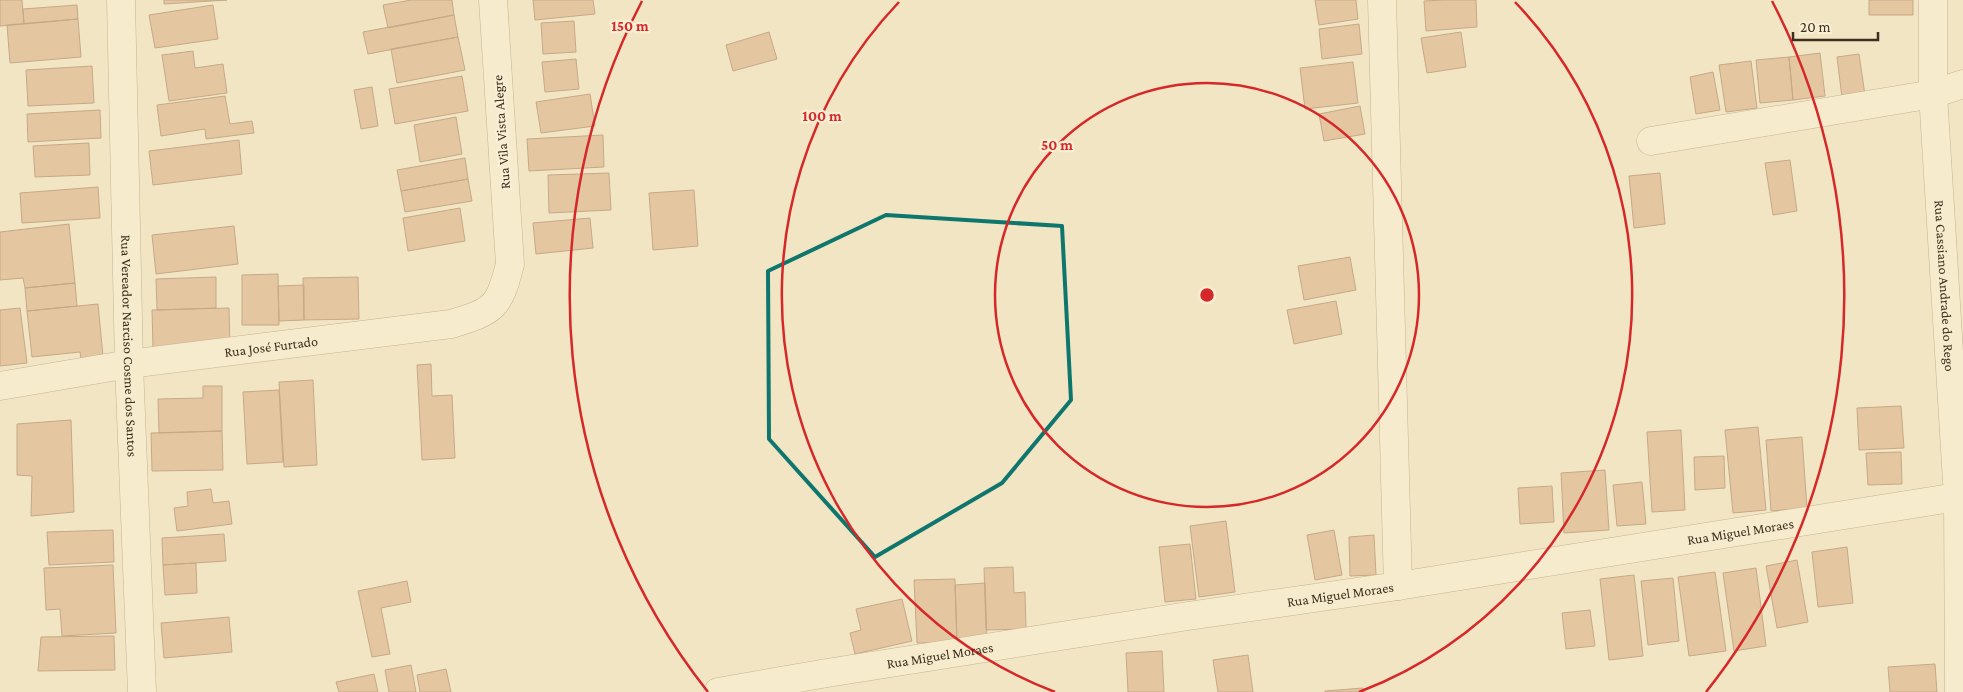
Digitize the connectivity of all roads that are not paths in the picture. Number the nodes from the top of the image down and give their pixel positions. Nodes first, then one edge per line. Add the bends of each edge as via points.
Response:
1 (121, 0) edge
2 (493, 0) edge
3 (1382, 0) edge
4 (1933, 0) edge
5 (1963, 84) edge
6 (1933, 94) junction
7 (1651, 140) dead end
8 (510, 264) joint
9 (129, 364) junction
10 (0, 386) edge
11 (1960, 496) edge
12 (1398, 586) junction
13 (827, 682) edge
14 (142, 692) edge
15 (718, 692) edge
16 (1959, 692) edge

1 - 9 street, Rua Vereador Narciso Cosme dos Santos
2 - 8 street, Rua Vila Vista Alegre
3 - 12 street
4 - 6 street, Rua Cassiano Andrade do Rego
5 - 6 street
6 - 7 street
6 - 11 street, Rua Cassiano Andrade do Rego
8 - 9 street, Rua José Furtado via 497,301 486,311 451,324
9 - 10 street, Rua José Furtado
9 - 14 street, Rua Vereador Narciso Cosme dos Santos
11 - 12 street, Rua Miguel Moraes
11 - 16 street, Rua Cassiano Andrade do Rego
12 - 13 street, Rua Miguel Moraes via 1188,616
13 - 15 street, Rua Miguel Moraes

